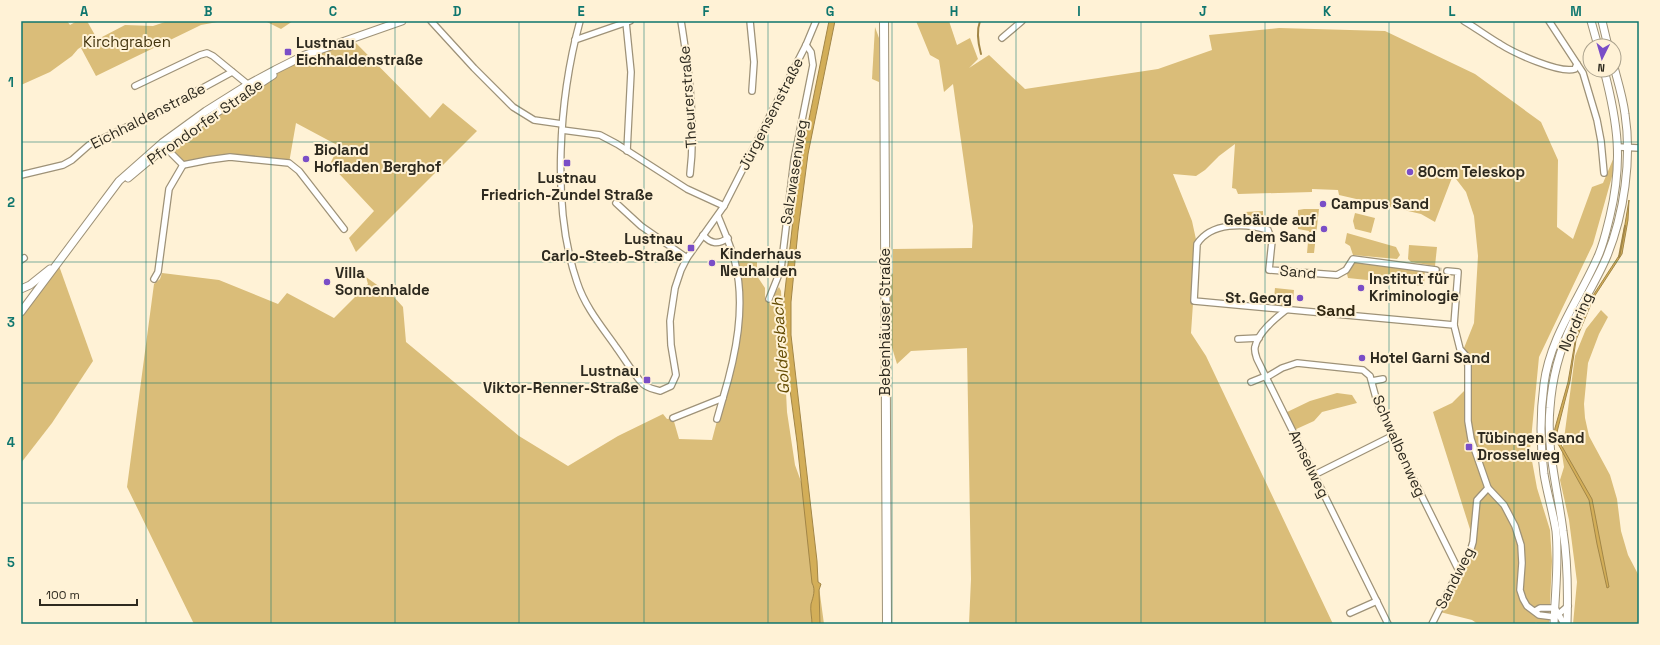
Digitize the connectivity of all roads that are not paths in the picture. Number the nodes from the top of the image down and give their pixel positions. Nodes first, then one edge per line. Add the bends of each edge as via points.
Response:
1 (402, 21) edge
2 (431, 21) edge
3 (580, 21) edge
4 (680, 21) edge
5 (750, 21) edge
6 (816, 21) edge
7 (884, 21) edge
8 (1022, 21) edge
9 (1464, 21) edge
10 (1549, 21) edge
11 (1591, 21) edge
12 (1602, 21) edge
13 (628, 22) edge
14 (1002, 38) dead end
15 (1596, 38) edge
16 (1606, 38) edge
17 (575, 40) junction
18 (806, 45) junction
19 (1577, 64) junction
20 (232, 72) junction
21 (1606, 78) edge
22 (1617, 78) edge
23 (135, 86) dead end
24 (250, 86) junction
25 (752, 91) dead end
26 (562, 127) junction
27 (163, 145) junction
28 (1618, 147) junction
29 (1627, 147) junction
30 (1639, 148) edge
31 (626, 150) junction
32 (183, 165) junction
33 (1604, 173) dead end
34 (690, 174) dead end
35 (21, 175) edge
36 (616, 203) dead end
37 (724, 206) junction
38 (718, 216) junction
39 (344, 229) dead end
40 (703, 235) junction
41 (728, 238) junction
42 (687, 258) junction
43 (58, 263) junction
44 (1436, 270) tunnel mouth
45 (1447, 271) tunnel mouth
46 (154, 279) dead end
47 (21, 289) edge
48 (769, 298) dead end
49 (1286, 310) junction
50 (21, 312) edge
51 (1454, 325) junction
52 (1259, 338) junction
53 (1238, 339) dead end
54 (1266, 376) junction
55 (1383, 379) dead end
56 (1372, 381) junction
57 (1251, 382) dead end
58 (723, 398) junction
59 (673, 418) dead end
60 (717, 419) dead end
61 (1392, 436) junction
62 (1314, 475) junction
63 (1488, 488) junction
64 (1459, 571) junction
65 (1377, 601) junction
66 (1568, 606) junction
67 (1535, 611) junction
68 (1350, 613) dead end
69 (1556, 616) edge
70 (887, 624) edge
71 (1388, 624) edge
72 (1432, 624) edge
73 (1564, 624) edge
74 (1567, 624) edge

1 - 24 street, Pfrondorfer Straße via 305,55
2 - 26 street via 513,107 534,120
3 - 17 street, Jürgensenstraße
4 - 34 street, Theurerstraße via 690,104 693,150
5 - 25 street via 754,62
6 - 18 street, Jürgensenstraße
7 - 70 main road, Bebenhäuser Straße
8 - 14 street
9 - 19 street via 1501,45 1550,66 1570,71 1575,69
10 - 19 street
11 - 15 street
12 - 16 street
13 - 17 street
13 - 31 street via 631,72
17 - 26 street, Jürgensenstraße
18 - 37 street, Jürgensenstraße
18 - 48 street, Salzwasenweg via 811,52 813,65 794,160 780,269
19 - 33 street via 1583,73 1597,120
20 - 23 street, Eichhaldenstraße via 210,54 204,53
20 - 24 street, Eichhaldenstraße
20 - 35 street, Eichhaldenstraße via 166,108 89,145 63,166
21 - 28 street, Nordring
22 - 29 street, Nordring via 1625,114
24 - 27 street, Pfrondorfer Straße via 206,111
26 - 31 street via 600,135
26 - 42 street, Jürgensenstraße via 560,174 570,258 577,284 590,310 644,384 660,391 672,386 676,375 671,345 671,312 681,270
27 - 32 street
27 - 43 street, Pfrondorfer Straße via 119,181
28 - 29 street
28 - 69 street, Nordring via 1615,196 1600,253 1557,338 1544,382 1541,442 1544,474 1556,530
29 - 30 street
29 - 66 street, Nordring via 1623,198 1617,228 1607,257 1564,341 1553,384 1550,440 1567,563
31 - 37 street via 687,189
32 - 39 street via 230,157 289,164 299,171
32 - 46 street via 169,189 158,272
36 - 42 street via 641,226
37 - 38 street, Jürgensenstraße
38 - 40 street, Jürgensenstraße
38 - 41 street
40 - 41 street via 713,243 721,243
40 - 42 street, Jürgensenstraße
41 - 58 street via 735,263 740,314
43 - 47 street
43 - 50 street, Pfrondorfer Straße
44 - 49 street, Sand via 1353,259 1346,270 1337,275 1269,270 1272,241 1268,230 1221,227 1201,238 1197,244 1194,301
45 - 51 street via 1458,272
49 - 51 street
49 - 52 street, Amselweg via 1271,322
51 - 63 street via 1460,349 1468,358 1468,421 1471,439
52 - 53 street
52 - 54 street, Amselweg via 1255,351
54 - 56 street, Schwalbenweg via 1296,363 1363,370
54 - 57 street, Schwalbenweg
54 - 62 street, Amselweg
55 - 56 street
56 - 61 street, Schwalbenweg via 1376,398
58 - 59 street
58 - 60 street
61 - 62 street
61 - 64 street, Schwalbenweg
62 - 65 street, Amselweg
63 - 64 street, Sandweg via 1477,500 1473,542
63 - 67 street via 1504,505 1515,526 1521,545 1520,590 1527,606
64 - 72 street, Sandweg
65 - 68 street
65 - 71 street, Amselweg
66 - 69 street
66 - 74 street, Nordring
67 - 69 street via 1543,616
67 - 69 street via 1540,608
69 - 73 street

